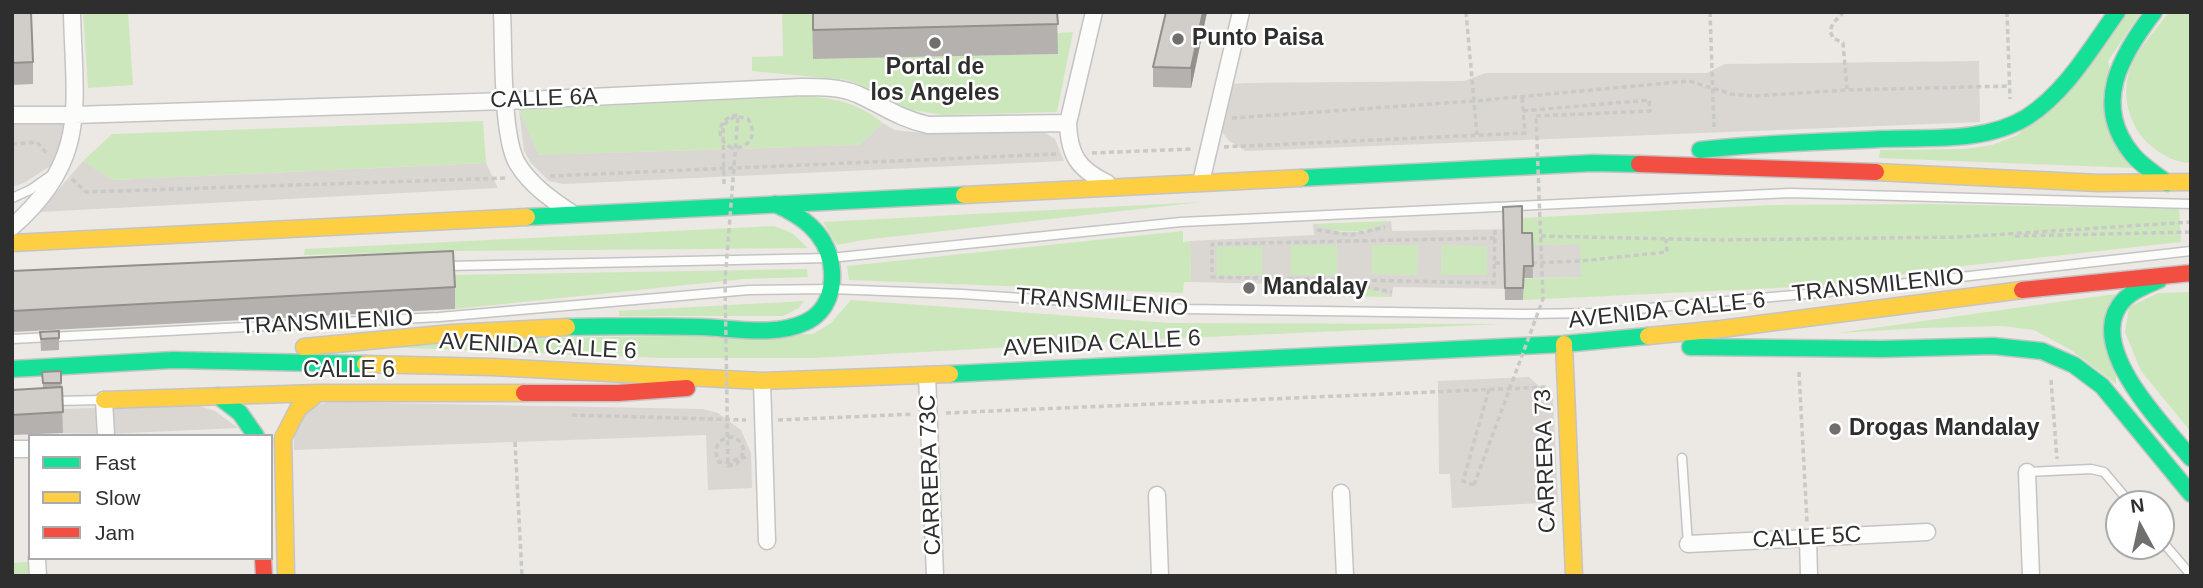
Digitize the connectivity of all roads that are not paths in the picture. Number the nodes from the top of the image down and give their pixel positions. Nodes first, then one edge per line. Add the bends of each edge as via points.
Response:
1 (72, 12) edge
2 (502, 12) edge
3 (1094, 12) edge
4 (1241, 12) edge
5 (2116, 12) edge
6 (2154, 12) edge
7 (506, 100) junction
8 (12, 115) edge
9 (74, 115) junction
10 (1068, 123) junction
11 (1593, 163) junction
12 (61, 168) junction
13 (1200, 182) junction
14 (2191, 182) edge
15 (2167, 183) junction
16 (1112, 186) junction
17 (12, 198) edge
18 (772, 203) junction
19 (2191, 204) edge
20 (573, 214) junction
21 (12, 227) edge
22 (12, 243) edge
23 (2187, 251) edge
24 (830, 258) junction
25 (441, 266) edge
26 (2191, 273) edge
27 (2171, 274) junction
28 (831, 289) junction
29 (12, 339) edge
30 (1564, 344) junction
31 (173, 360) junction
32 (12, 369) edge
33 (927, 374) junction
34 (762, 381) junction
35 (318, 393) junction
36 (218, 396) junction
37 (104, 400) junction
38 (48, 401) edge
39 (106, 434) edge
40 (255, 434) edge
41 (1682, 458) dead end
42 (2191, 458) edge
43 (2027, 472) joint
44 (2119, 490) edge
45 (1342, 494) dead end
46 (2191, 494) edge
47 (1157, 495) dead end
48 (1927, 532) dead end
49 (1808, 538) junction
50 (767, 541) dead end
51 (1688, 544) joint
52 (2175, 556) edge
53 (2191, 575) edge
54 (286, 576) edge
55 (934, 576) edge
56 (1160, 576) edge
57 (1345, 576) edge
58 (1574, 576) edge
59 (1810, 576) edge
60 (2031, 576) edge

1 - 9 street
2 - 7 street
3 - 10 street
4 - 13 street
5 - 11 main road via 2056,92 2011,125 1931,137 1714,148
6 - 15 main road via 2119,64 2111,88 2119,131 2132,153
7 - 9 street, CALLE 6A
7 - 10 street, CALLE 6A via 830,88 855,93 906,120 928,125
7 - 20 street via 517,162 527,177
8 - 9 street, CALLE 6A
9 - 12 street via 72,139
10 - 16 street via 1073,153 1081,166
11 - 13 main road
11 - 15 main road
12 - 17 lane
12 - 21 street via 50,188
13 - 16 main road
14 - 15 main road
16 - 18 main road
18 - 20 main road
18 - 24 main road via 807,220
19 - 24 lane via 1776,193 1181,222
20 - 22 main road
23 - 28 lane, TRANSMILENIO via 1828,292 1592,313 1186,309
24 - 25 lane
24 - 28 main road
26 - 27 main road, AVENIDA CALLE 6
27 - 30 main road, AVENIDA CALLE 6
27 - 42 main road via 2140,288 2120,304 2113,327 2115,347 2132,385
28 - 29 lane, TRANSMILENIO via 713,292 439,317
28 - 31 main road via 820,314 789,328 539,327
30 - 33 main road, AVENIDA CALLE 6
30 - 46 main road via 2042,351 2085,371 2102,386
30 - 58 main road, CARRERA 73
31 - 32 main road, AVENIDA CALLE 6
31 - 34 main road, AVENIDA CALLE 6 via 492,367
33 - 34 main road, AVENIDA CALLE 6
33 - 55 street, CARRERA 73C
34 - 35 main road, CALLE 6 via 618,393
34 - 50 street
35 - 36 main road, CALLE 6
35 - 54 main road via 298,409 282,438
36 - 37 main road, CALLE 6
36 - 40 main road via 249,421
37 - 38 lane
37 - 39 street
41 - 51 lane
43 - 44 lane via 2091,469 2104,472
43 - 60 street
45 - 57 street
47 - 56 street
48 - 49 street, CALLE 5C
49 - 51 street, CALLE 5C
49 - 59 street
52 - 53 lane

